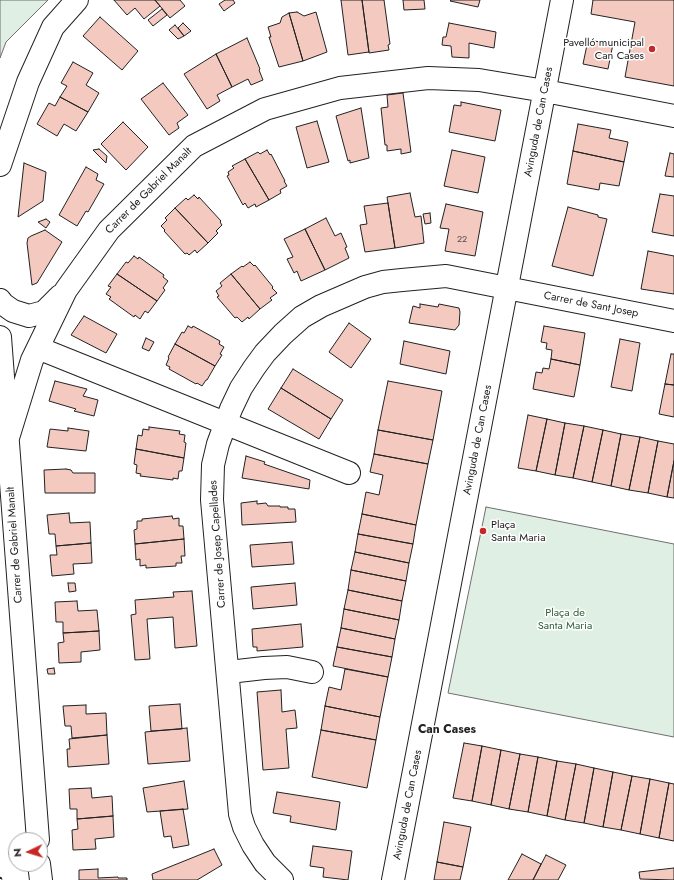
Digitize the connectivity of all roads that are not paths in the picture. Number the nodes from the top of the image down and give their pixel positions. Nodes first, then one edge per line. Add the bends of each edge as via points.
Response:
1 (76, 0) edge
2 (562, 0) edge
3 (545, 91) junction
4 (674, 116) edge
5 (0, 165) edge
6 (507, 289) junction
7 (66, 290) junction
8 (0, 300) edge
9 (674, 322) edge
10 (0, 337) edge
11 (38, 348) junction
12 (226, 424) junction
13 (7, 442) junction
14 (348, 472) dead end
15 (228, 672) junction
16 (312, 672) dead end
17 (37, 832) edge
18 (282, 880) edge
19 (393, 880) edge

1 - 5 street via 53,27 28,82
2 - 3 street, Avinguda de Can Cases
3 - 4 street, Carrer de Gabriel Manalt
3 - 6 street, Avinguda de Can Cases
3 - 7 street, Carrer de Gabriel Manalt via 479,80 428,78 340,88 265,108 194,146 109,230
6 - 9 street, Carrer de Sant Josep
6 - 12 street, Carrer de Josep Capellades via 446,276 402,280 365,287 321,306 302,317 265,353 241,388
6 - 19 street, Avinguda de Can Cases
7 - 8 street via 44,312 29,316 13,311
7 - 11 street, Carrer de Gabriel Manalt
10 - 13 street
11 - 12 street
11 - 13 street, Carrer de Gabriel Manalt
12 - 14 street
12 - 15 street, Carrer de Josep Capellades via 213,465 212,494
13 - 17 street, Carrer de Gabriel Manalt
15 - 16 street via 287,667
15 - 18 street, Carrer de Josep Capellades via 240,814 244,827 265,863

